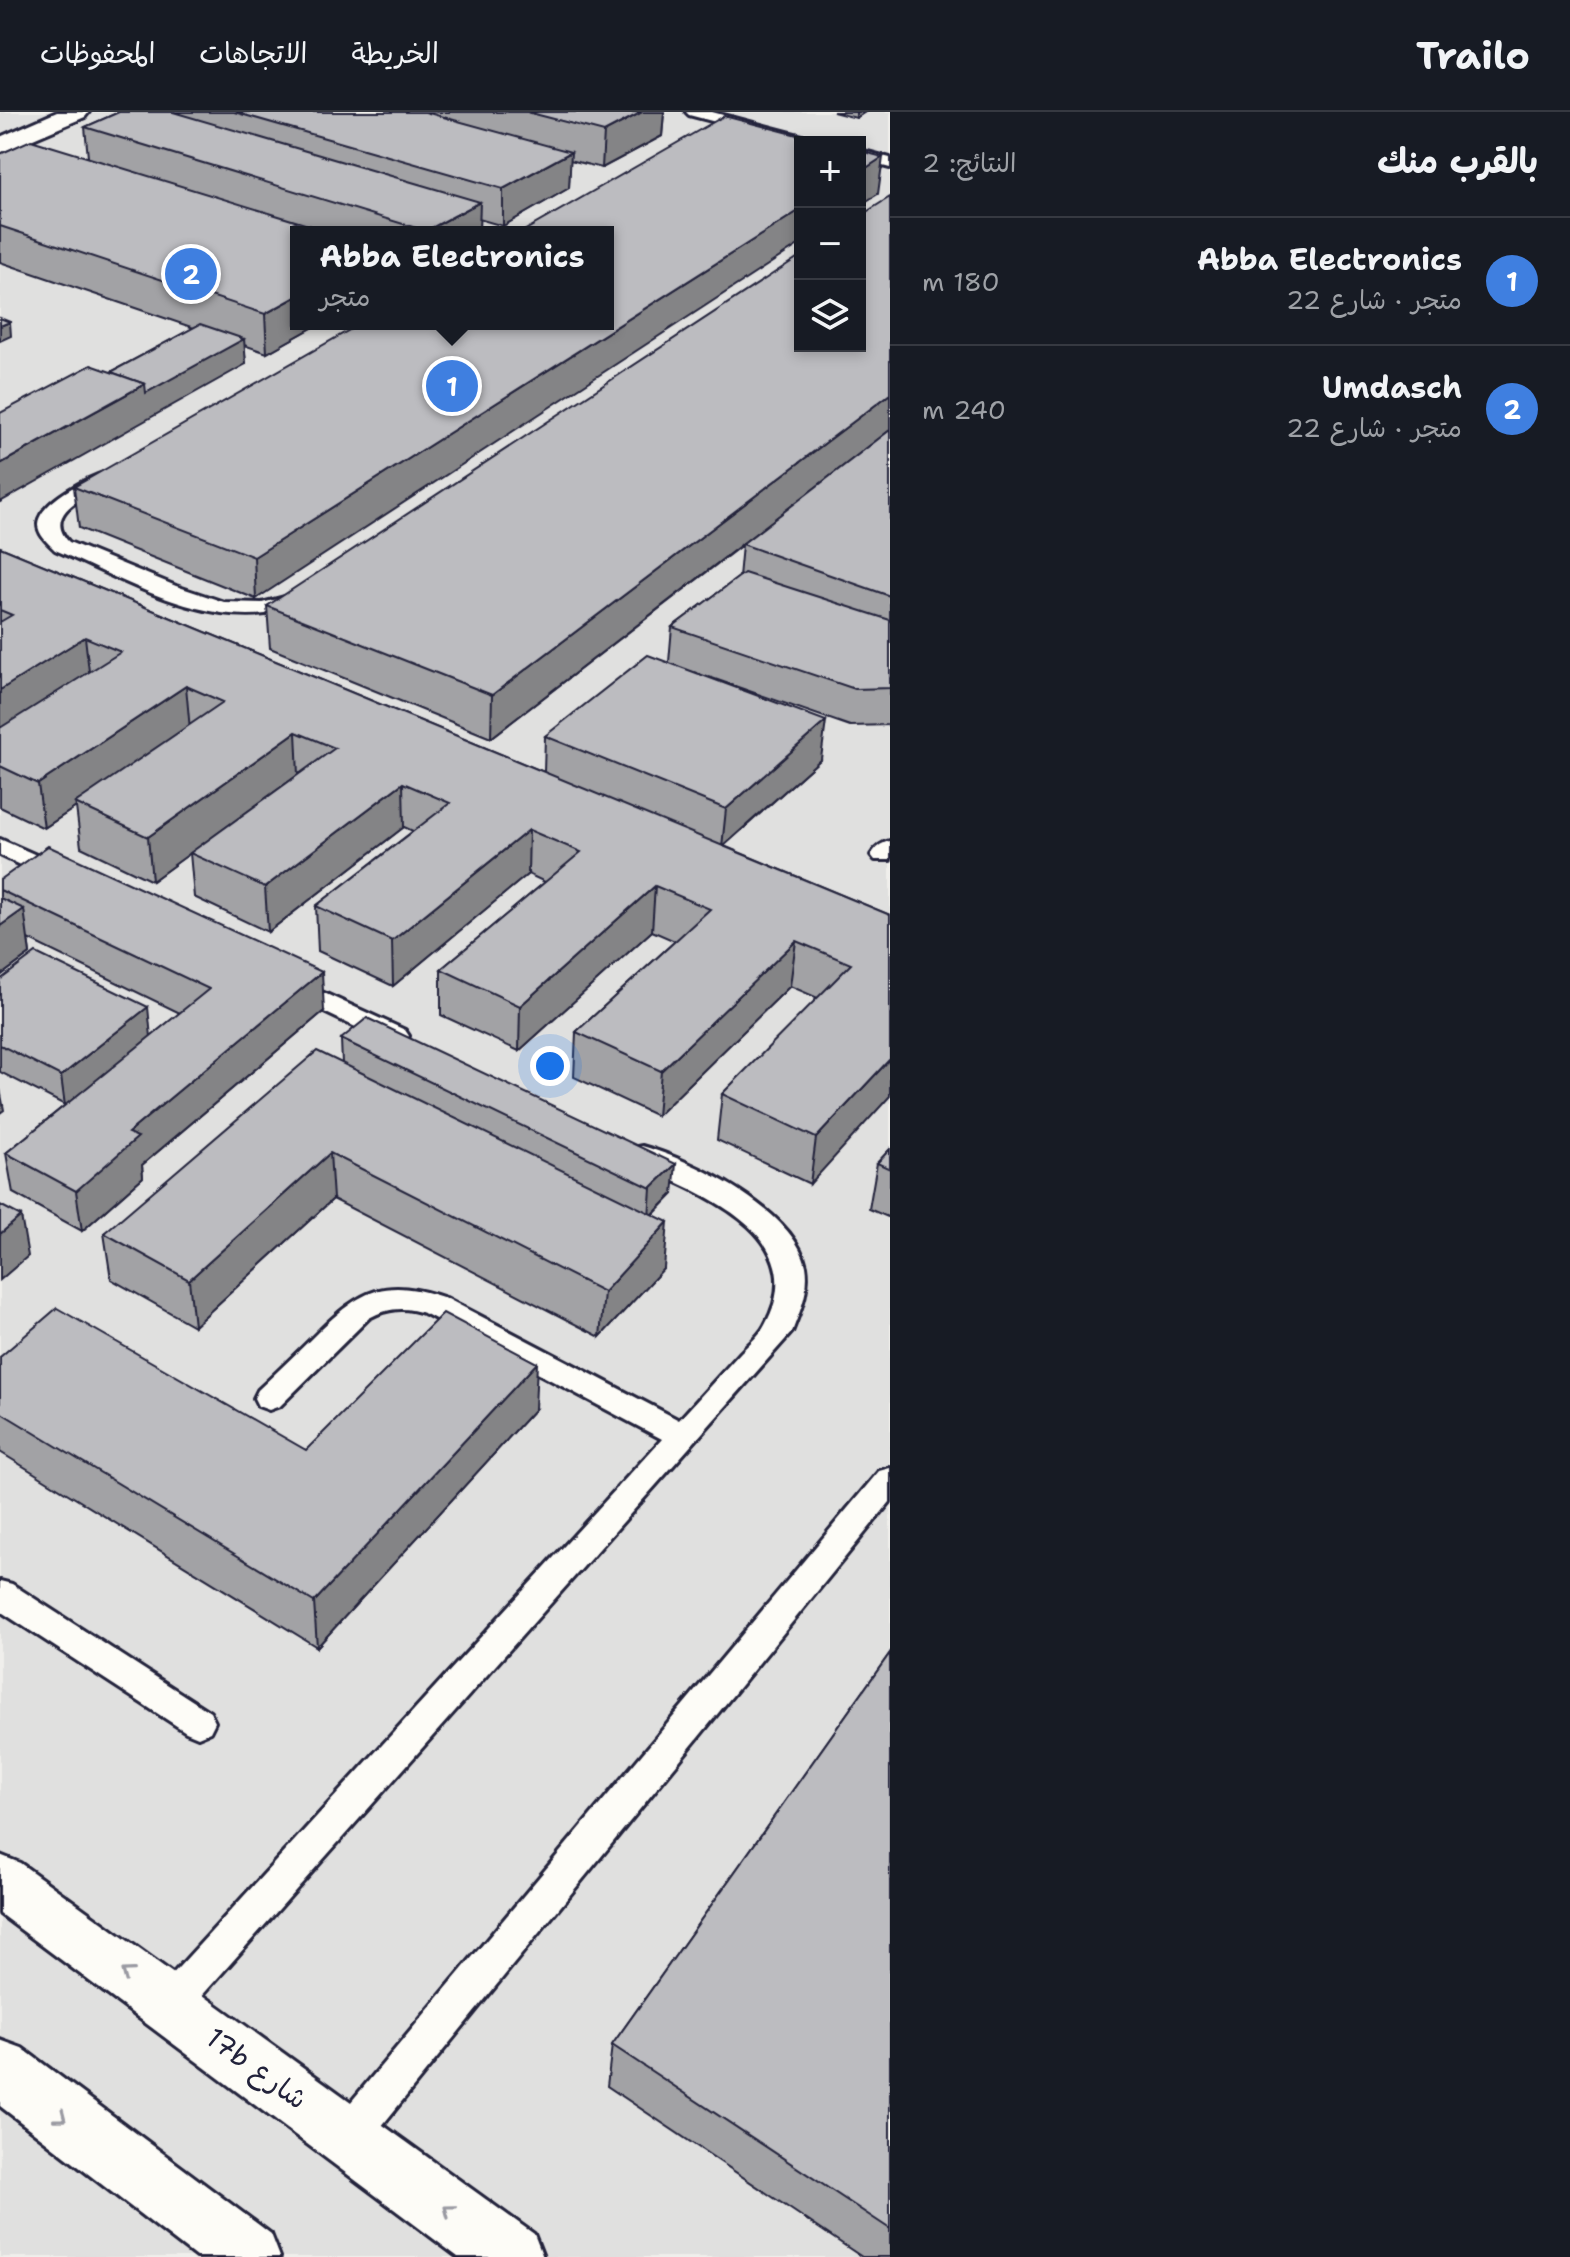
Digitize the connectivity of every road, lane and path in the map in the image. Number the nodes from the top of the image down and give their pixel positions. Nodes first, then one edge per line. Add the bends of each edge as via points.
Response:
1 (77, 112) edge
2 (694, 112) edge
3 (728, 121) junction
4 (702, 135) edge
5 (794, 138) edge
6 (4, 153) edge
7 (866, 157) edge
8 (890, 163) edge
9 (126, 467) edge
10 (317, 589) edge
11 (0, 846) edge
12 (86, 887) edge
13 (259, 970) edge
14 (417, 1046) edge
15 (619, 1143) edge
16 (269, 1398) dead end
17 (683, 1436) junction
18 (890, 1480) edge
19 (0, 1594) edge
20 (198, 1722) dead end
21 (0, 1881) edge
22 (170, 2004) junction
23 (0, 2069) edge
24 (349, 2135) junction
25 (248, 2257) edge
26 (511, 2257) edge

1 - 6 street
2 - 3 lane
3 - 4 lane
3 - 5 lane
7 - 8 lane
9 - 10 lane via 57,506 46,527 51,537 223,610 266,610
11 - 12 lane
13 - 14 lane
15 - 17 lane via 745,1205 767,1222 792,1265 789,1311 777,1332
16 - 17 lane via 359,1310 405,1296 436,1306
17 - 22 lane
18 - 24 lane
19 - 20 lane
22 -> 21 street, 17b شارع
22 - 24 street, 17b شارع
23 -> 25 street
26 -> 24 street, 17b شارع

